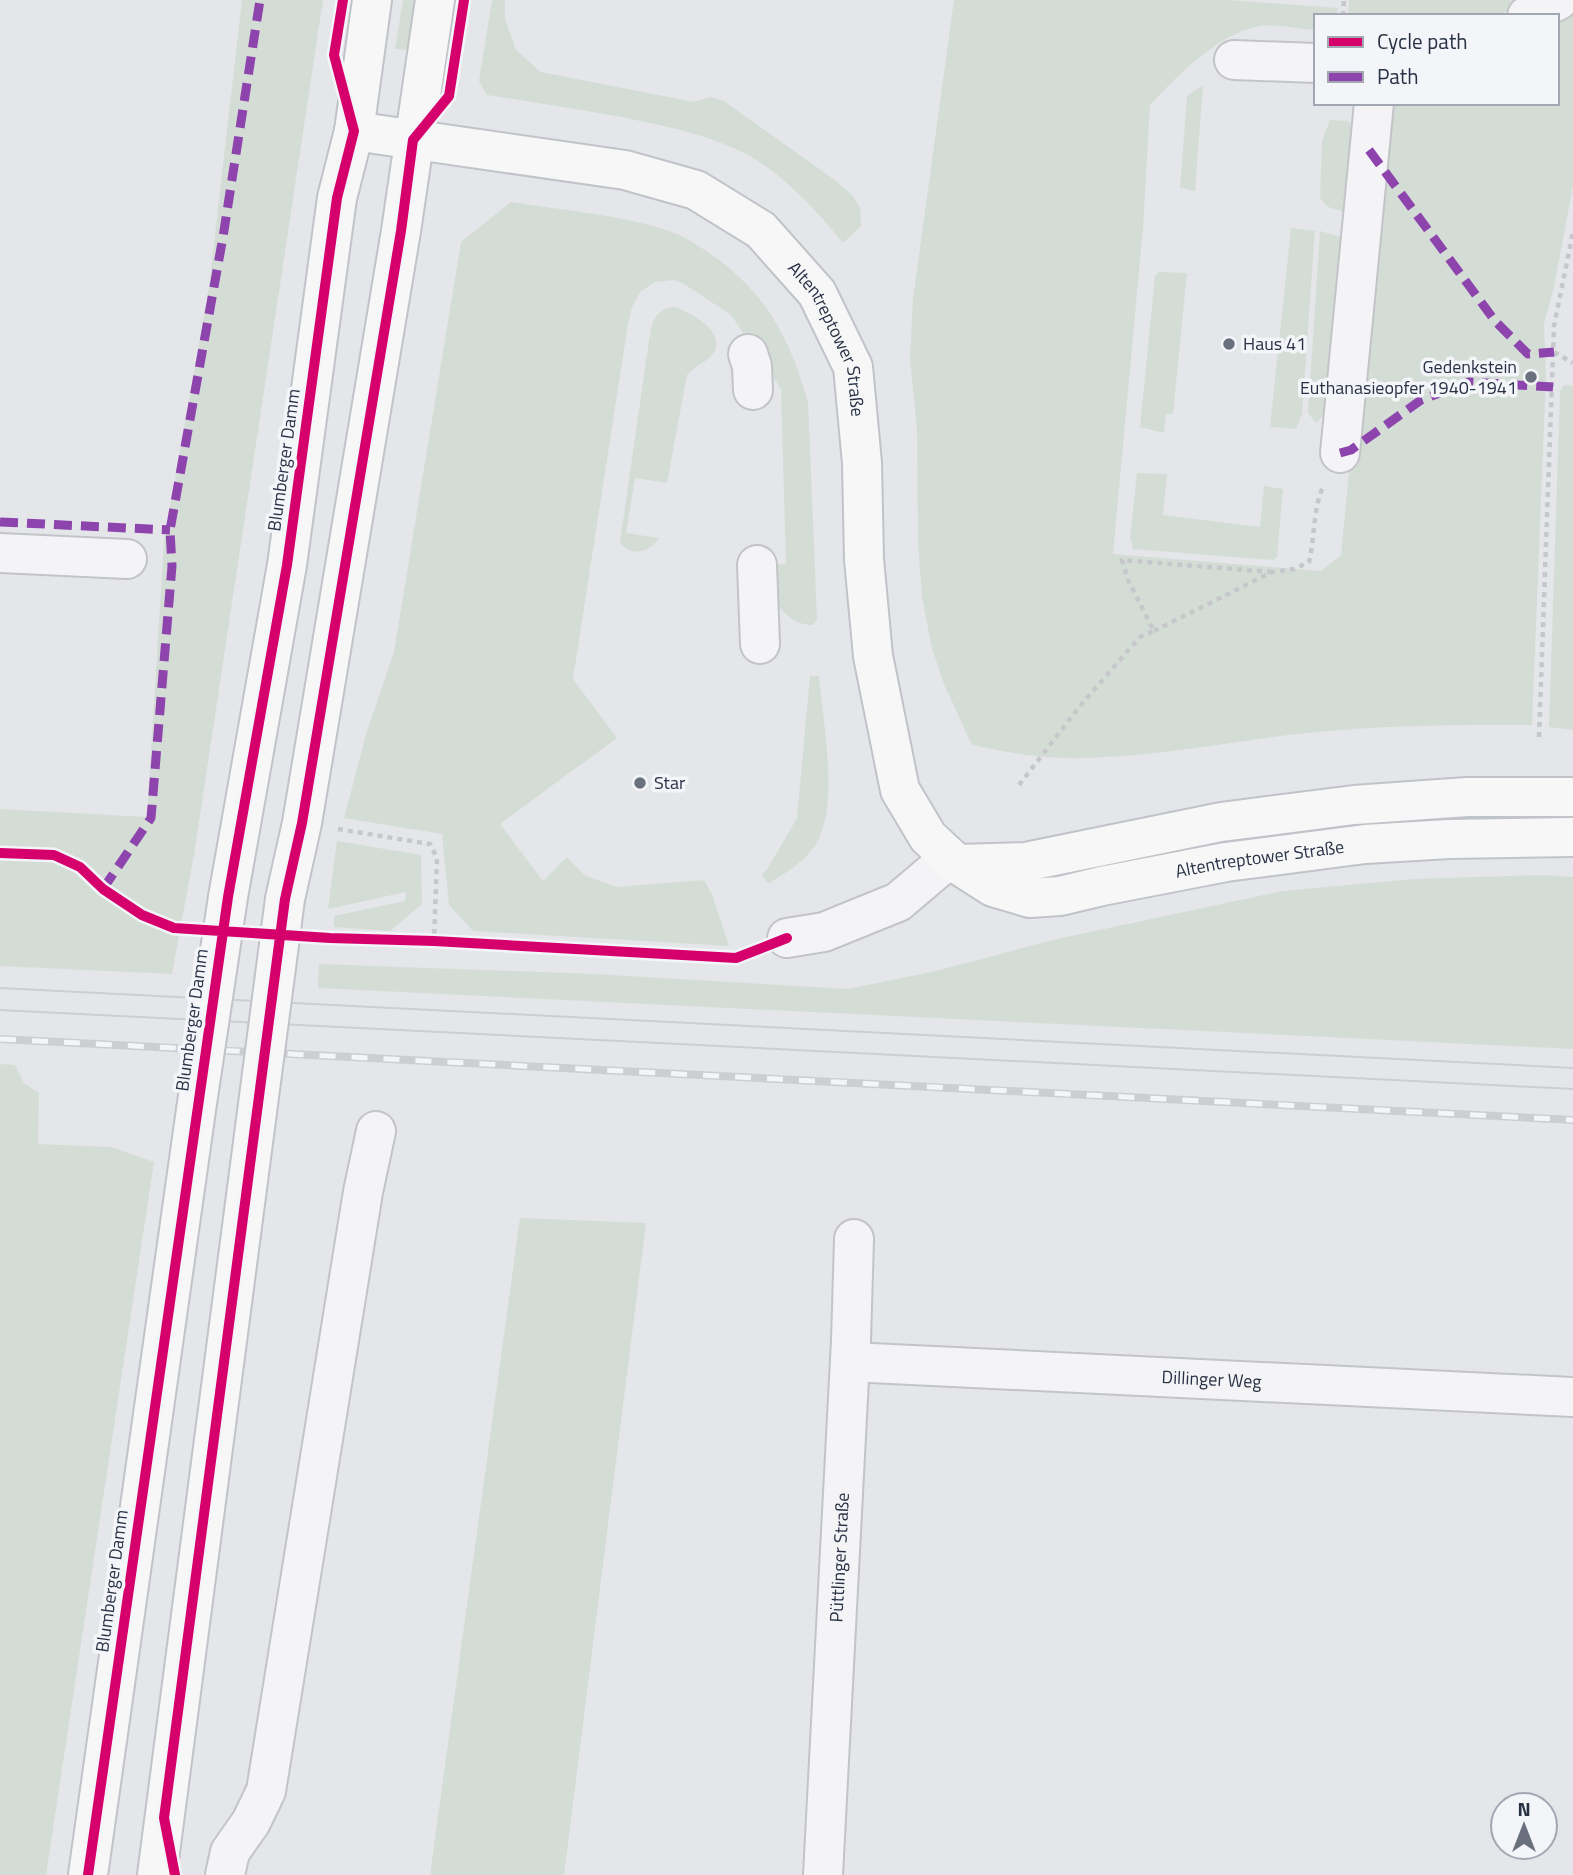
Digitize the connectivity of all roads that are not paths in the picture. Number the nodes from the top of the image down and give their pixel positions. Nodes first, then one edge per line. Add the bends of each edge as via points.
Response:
1 (372, 0) edge
2 (435, 0) edge
3 (1559, 0) edge
4 (1531, 14) edge
5 (1234, 60) dead end
6 (1314, 63) edge
7 (1374, 105) edge
8 (354, 131) junction
9 (414, 140) junction
10 (1340, 453) road end
11 (0, 553) edge
12 (127, 559) dead end
13 (757, 565) dead end
14 (760, 644) dead end
15 (1573, 797) edge
16 (1573, 837) edge
17 (953, 861) junction
18 (786, 937) dead end
19 (376, 1131) dead end
20 (854, 1239) dead end
21 (850, 1362) junction
22 (1573, 1397) edge
23 (88, 1875) edge
24 (157, 1875) edge
25 (225, 1875) edge
26 (823, 1875) edge

1 - 8 main road, Blumberger Damm
2 - 9 main road
3 - 4 street
5 - 6 street
7 - 10 street
8 - 9 main road, Altentreptower Straße
8 - 23 main road, Blumberger Damm, bridge via 337,198 287,565 228,897
9 - 17 main road, Altentreptower Straße via 625,170 696,190 761,230 817,293 853,367 873,656 900,790 928,837
9 - 24 main road, bridge via 304,810 285,899
11 - 12 street
13 - 14 street
15 - 17 main road via 1467,797 1354,805 1221,822 1025,862
16 - 17 main road, Altentreptower Straße via 1365,844 1226,862 1030,898 993,887
17 - 18 street via 898,902 824,932
19 - 25 street via 266,1791 230,1852
20 - 21 street, Püttlinger Straße
21 - 22 street, Dillinger Weg
21 - 26 street, Püttlinger Straße

